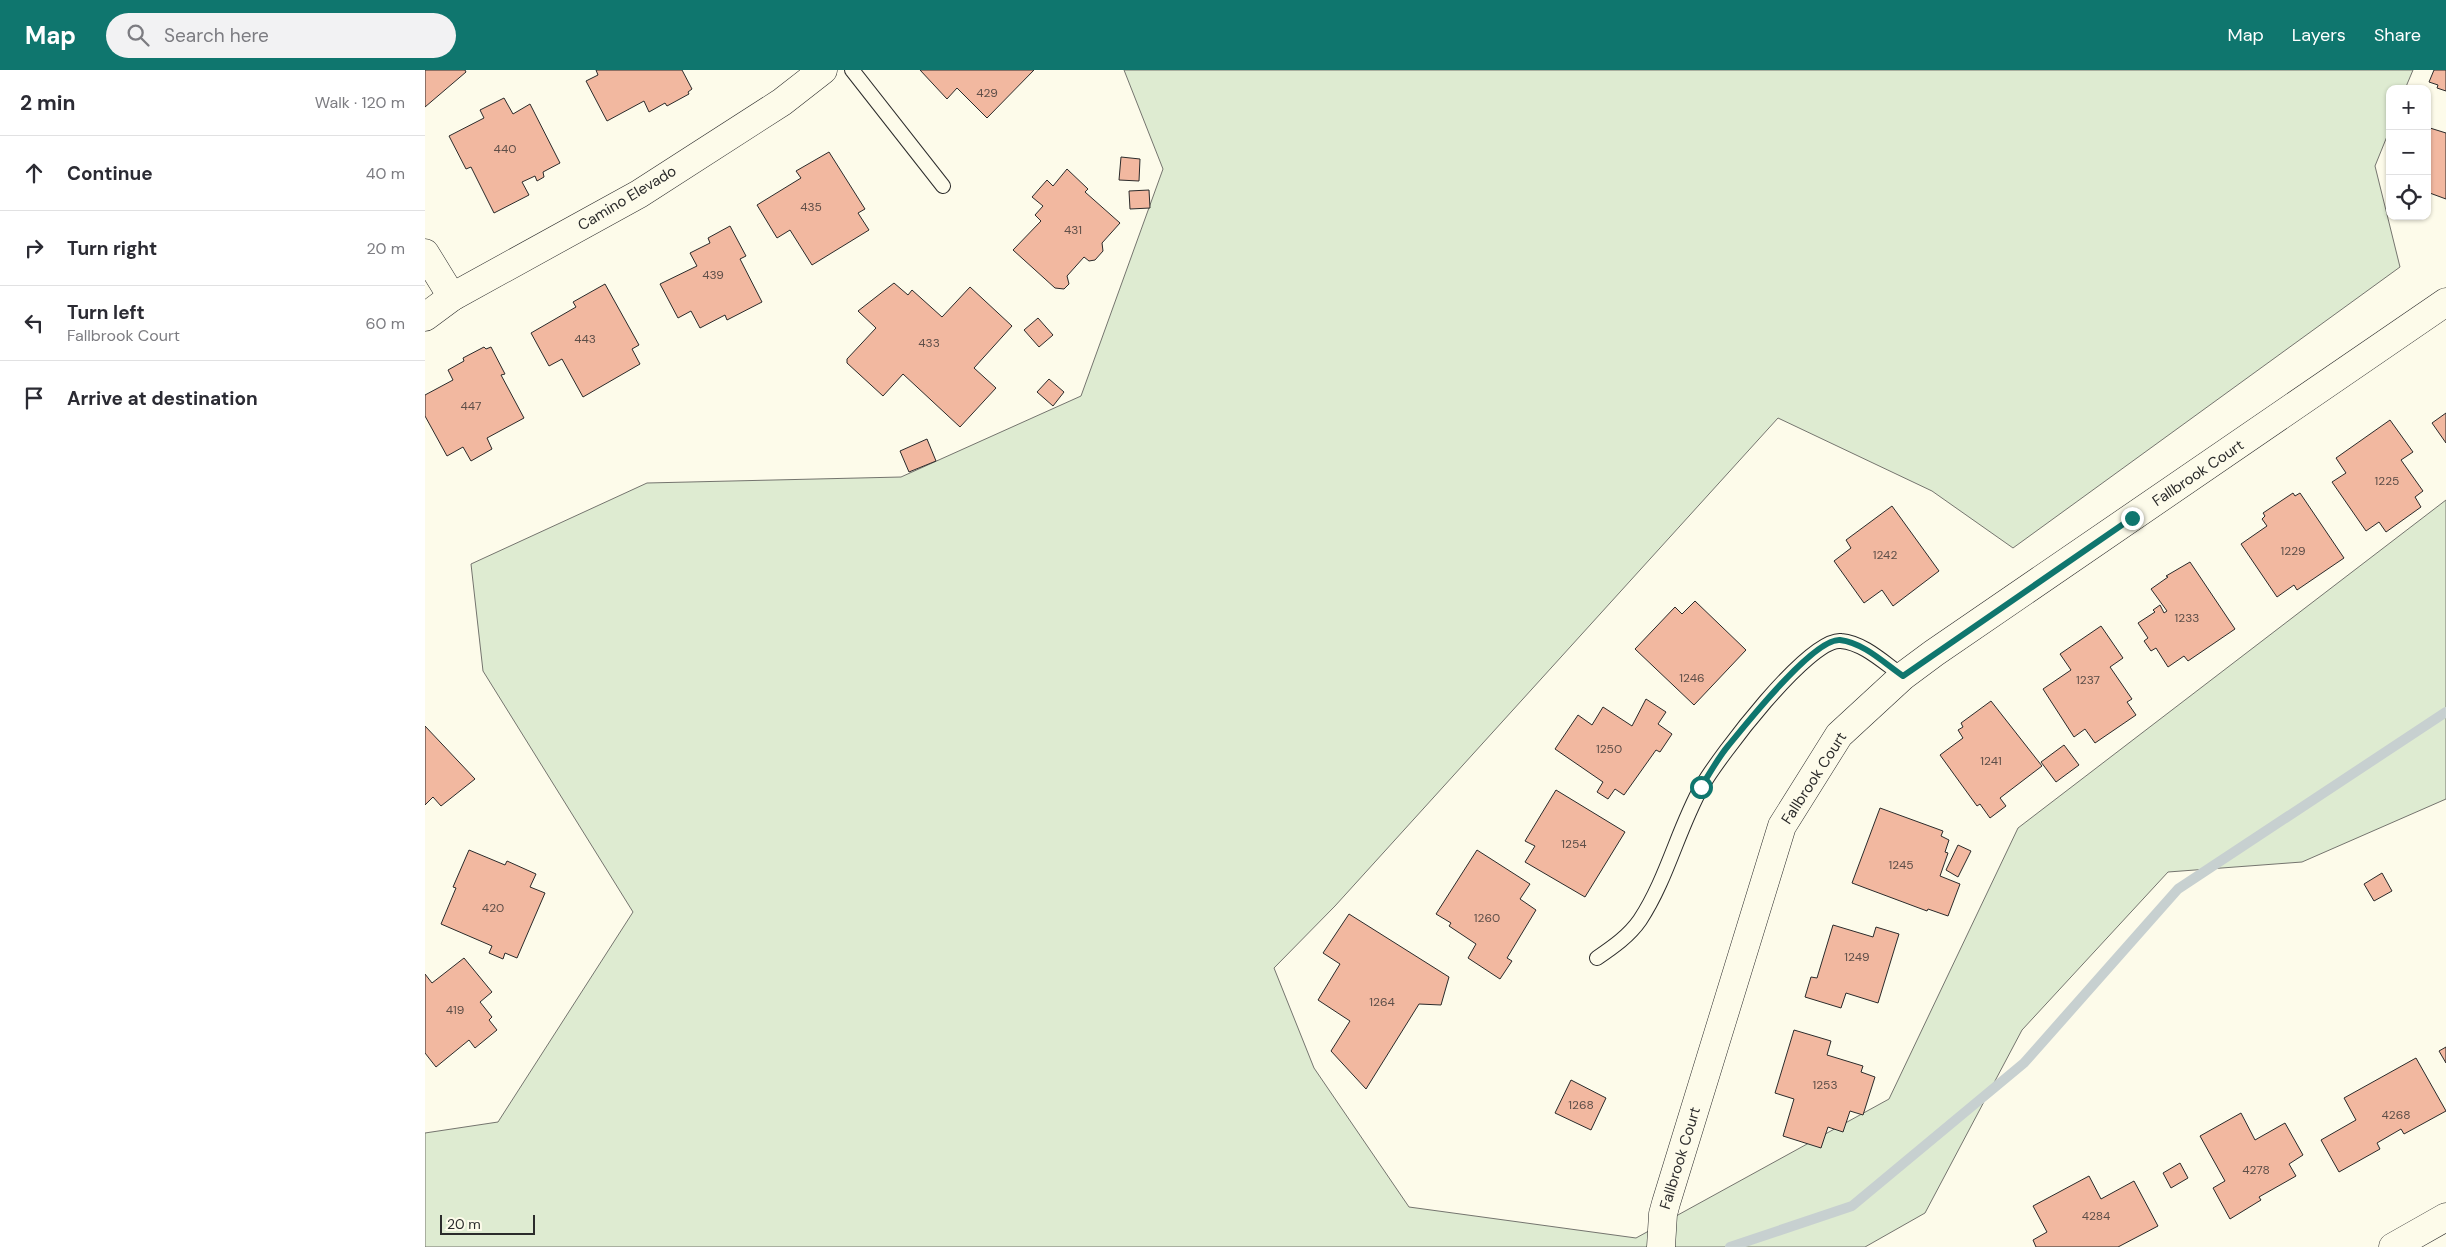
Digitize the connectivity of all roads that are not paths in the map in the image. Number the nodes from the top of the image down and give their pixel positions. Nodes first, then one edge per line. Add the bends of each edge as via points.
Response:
1 (823, 70) edge
2 (851, 70) edge
3 (943, 186) dead end
4 (425, 254) edge
5 (452, 297) junction
6 (2446, 302) edge
7 (425, 317) edge
8 (1903, 676) junction
9 (1597, 958) dead end
10 (2446, 1217) edge
11 (1661, 1247) edge
12 (2393, 1247) edge

1 - 5 street, Camino Elevado via 782,102 639,194
2 - 3 lane
4 - 5 street
5 - 7 street, Camino Elevado
6 - 8 street, Fallbrook Court
8 - 9 lane via 1861,646 1839,640 1823,645 1803,660 1727,747 1701,787 1655,894 1639,922 1622,941
8 - 11 street, Fallbrook Court via 1839,735 1782,826 1663,1214
10 - 12 street

